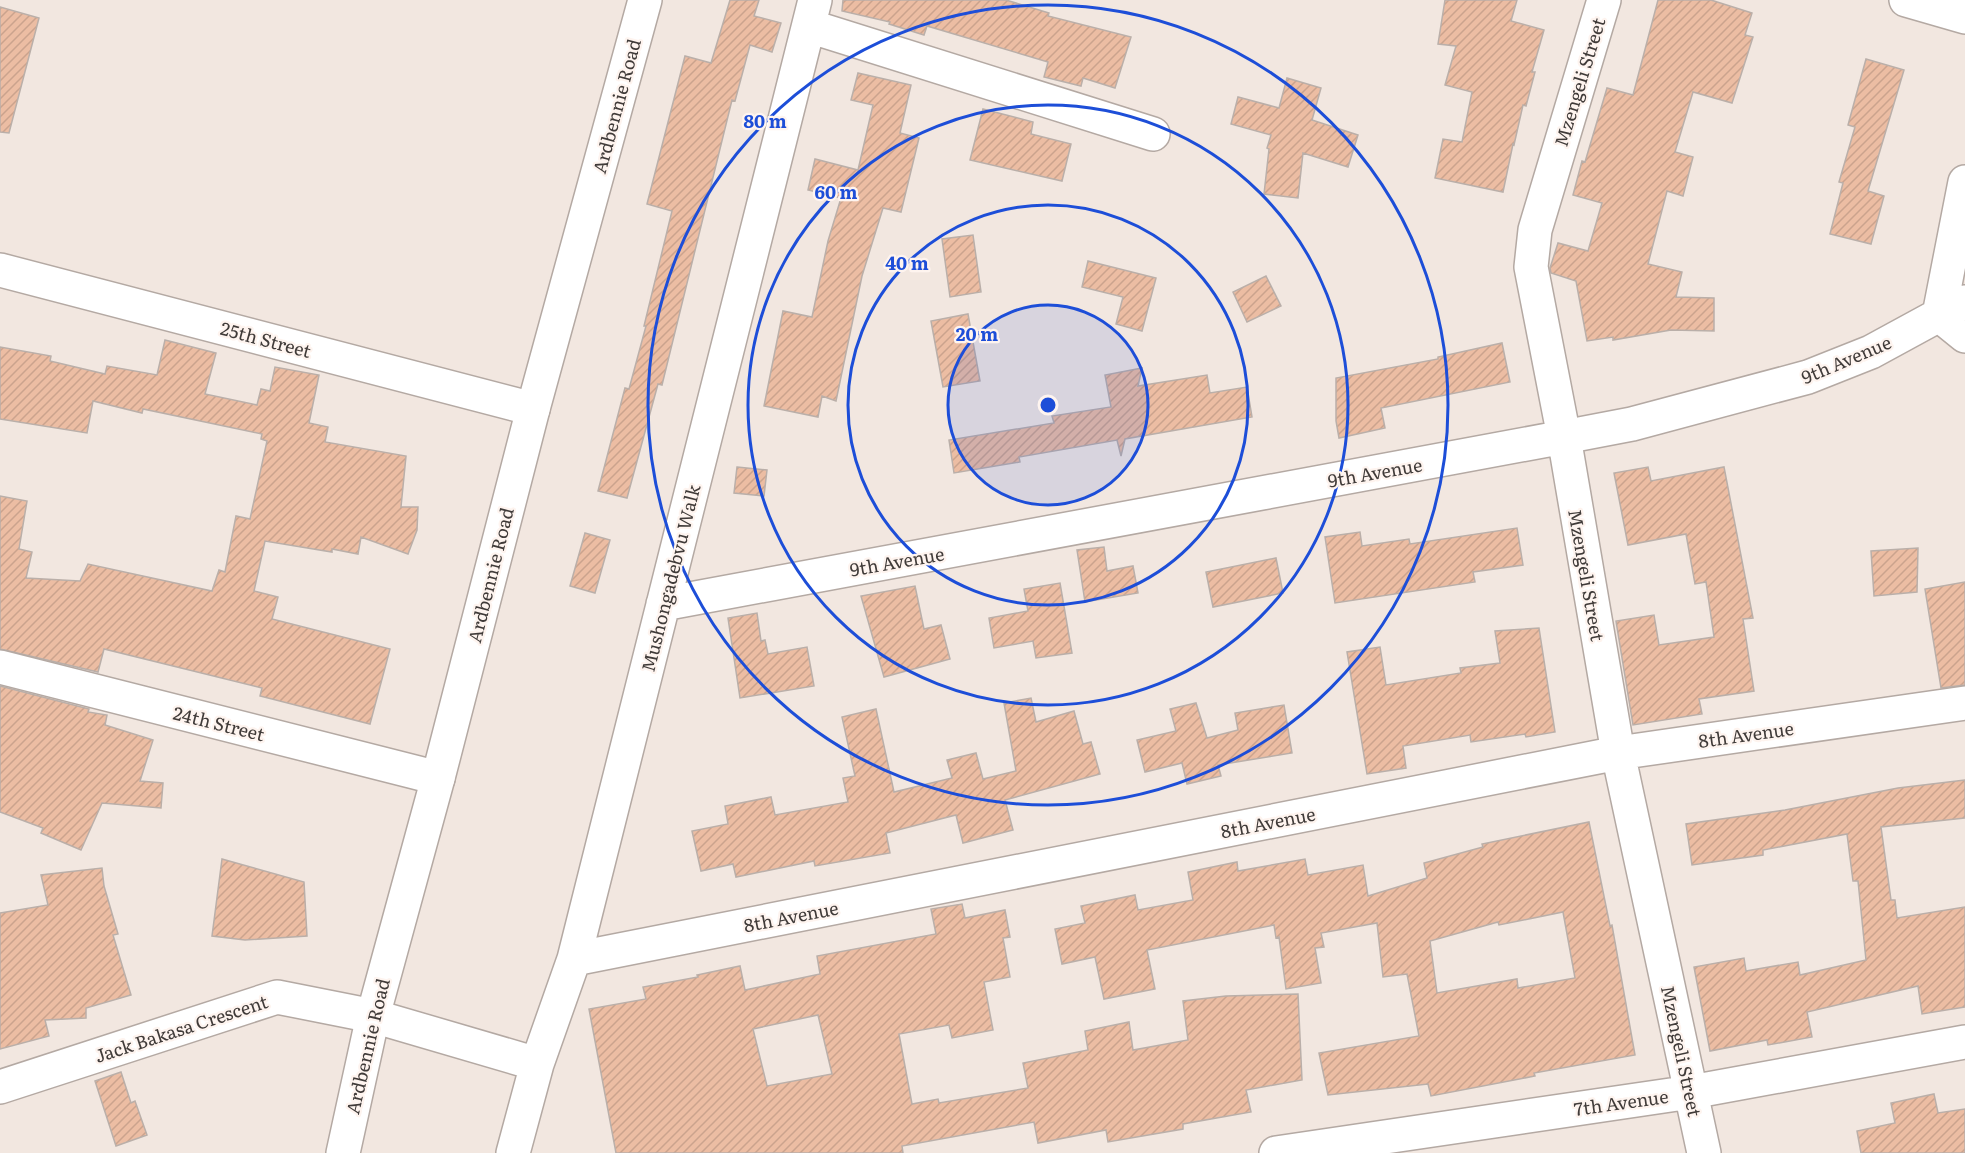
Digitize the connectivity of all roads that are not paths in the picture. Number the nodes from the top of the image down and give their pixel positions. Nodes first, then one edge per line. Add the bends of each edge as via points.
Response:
1 (645, 0) edge
2 (1604, 0) edge
3 (1906, 0) edge
4 (812, 13) edge
5 (1965, 17) edge
6 (1153, 134) dead end
7 (1965, 182) edge
8 (0, 270) edge
9 (1952, 308) edge
10 (1965, 336) edge
11 (532, 409) junction
12 (1564, 437) junction
13 (663, 604) junction
14 (0, 667) edge
15 (1965, 703) edge
16 (1618, 753) junction
17 (438, 778) junction
18 (574, 959) junction
19 (373, 1016) junction
20 (1965, 1042) edge
21 (537, 1064) junction
22 (0, 1086) edge
23 (1691, 1092) junction
24 (343, 1153) edge
25 (513, 1153) edge
26 (1276, 1153) edge
27 (1704, 1153) edge

1 - 11 street, Ardbennie Road
2 - 12 street, Mzengeli Street via 1532,249 1531,267
3 - 5 street
4 - 6 street
4 - 13 street, Mushongadebvu Walk
7 - 9 street
8 - 11 street, 25th Street
9 - 10 street
9 - 12 street, 9th Avenue via 1871,352 1808,377 1632,424
11 - 17 street, Ardbennie Road
12 - 13 street, 9th Avenue
12 - 16 street, Mzengeli Street
13 - 18 street, Mushongadebvu Walk
14 - 17 street, 24th Street
15 - 16 street, 8th Avenue
16 - 18 street, 8th Avenue
16 - 23 street, Mzengeli Street
17 - 19 street, Ardbennie Road
18 - 21 street, Mushongadebvu Walk
19 - 21 street, Jack Bakasa Crescent
19 - 22 street, Jack Bakasa Crescent via 277,997
19 - 24 street, Ardbennie Road
20 - 23 street, 7th Avenue
21 - 25 street, Mushongadebvu Walk
23 - 26 street, 7th Avenue
23 - 27 street, Mzengeli Street

